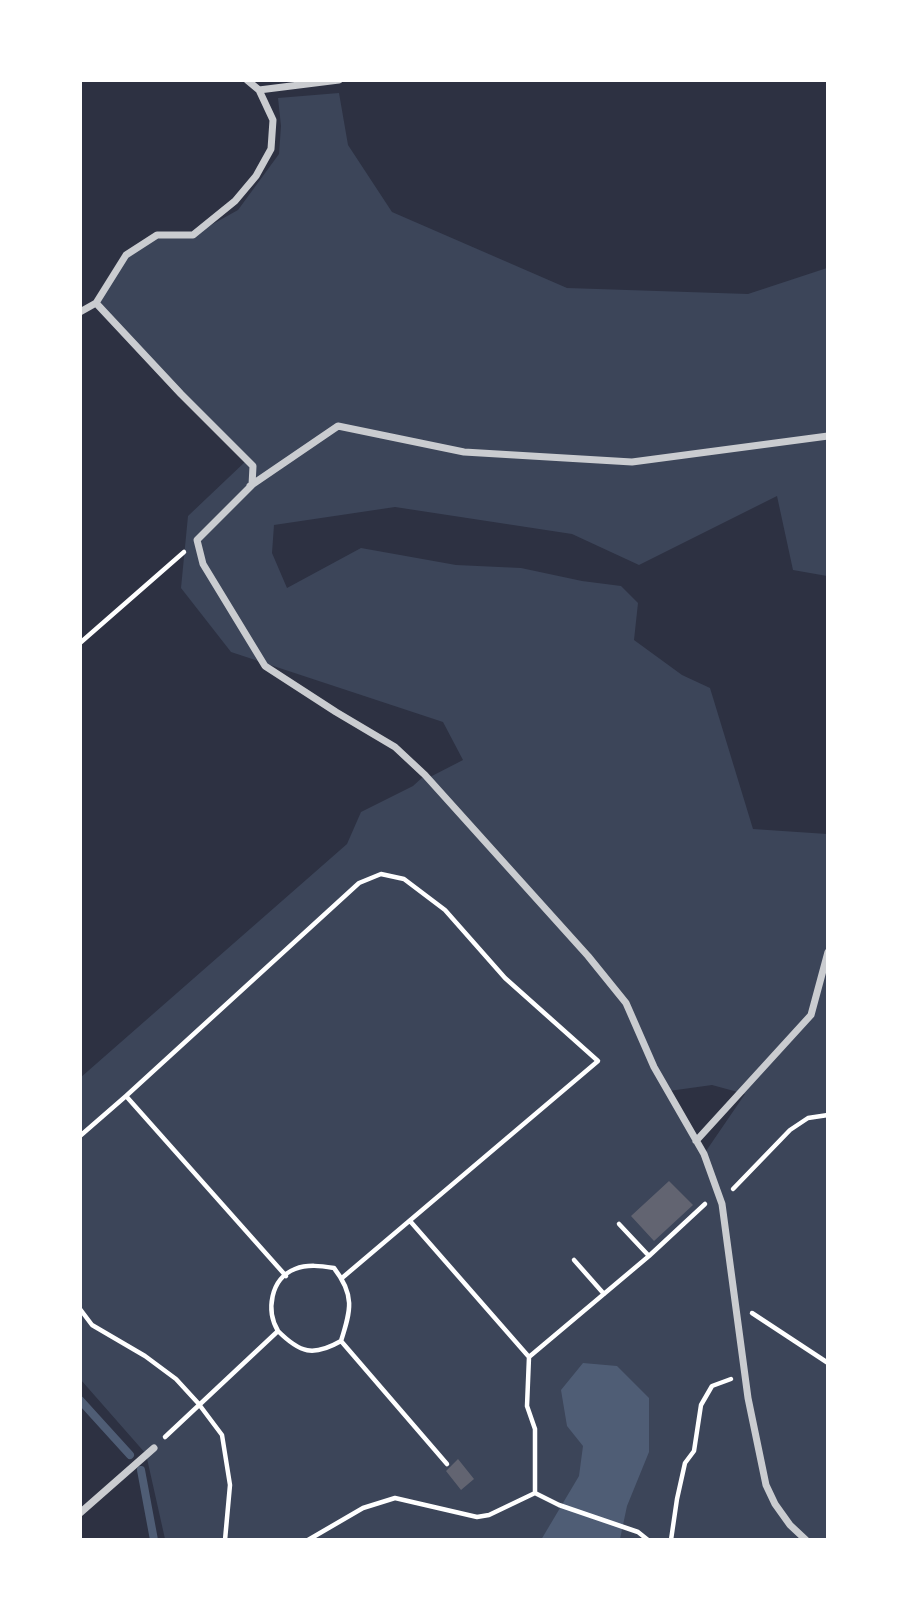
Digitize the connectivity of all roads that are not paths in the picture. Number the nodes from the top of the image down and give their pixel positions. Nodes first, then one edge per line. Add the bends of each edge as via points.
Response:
1 (247, 80) edge
2 (339, 80) edge
3 (259, 90) junction
4 (96, 303) junction
5 (80, 312) edge
6 (828, 436) edge
7 (249, 487) junction
8 (828, 952) edge
9 (696, 1141) junction
10 (154, 1447) road end
11 (80, 1513) edge
12 (806, 1539) edge

1 - 3 street
2 - 3 street
3 - 4 street via 273,120 271,149 256,176 235,201 193,235 156,235 126,255
4 - 5 street
4 - 7 street via 253,466
6 - 7 street via 632,462 464,452 338,426
7 - 9 street via 197,540 203,564 265,666 395,747 425,775 626,1003 654,1067
8 - 9 street via 811,1015
9 - 12 street via 722,1204 744,1374 766,1485 790,1525
10 - 11 street

